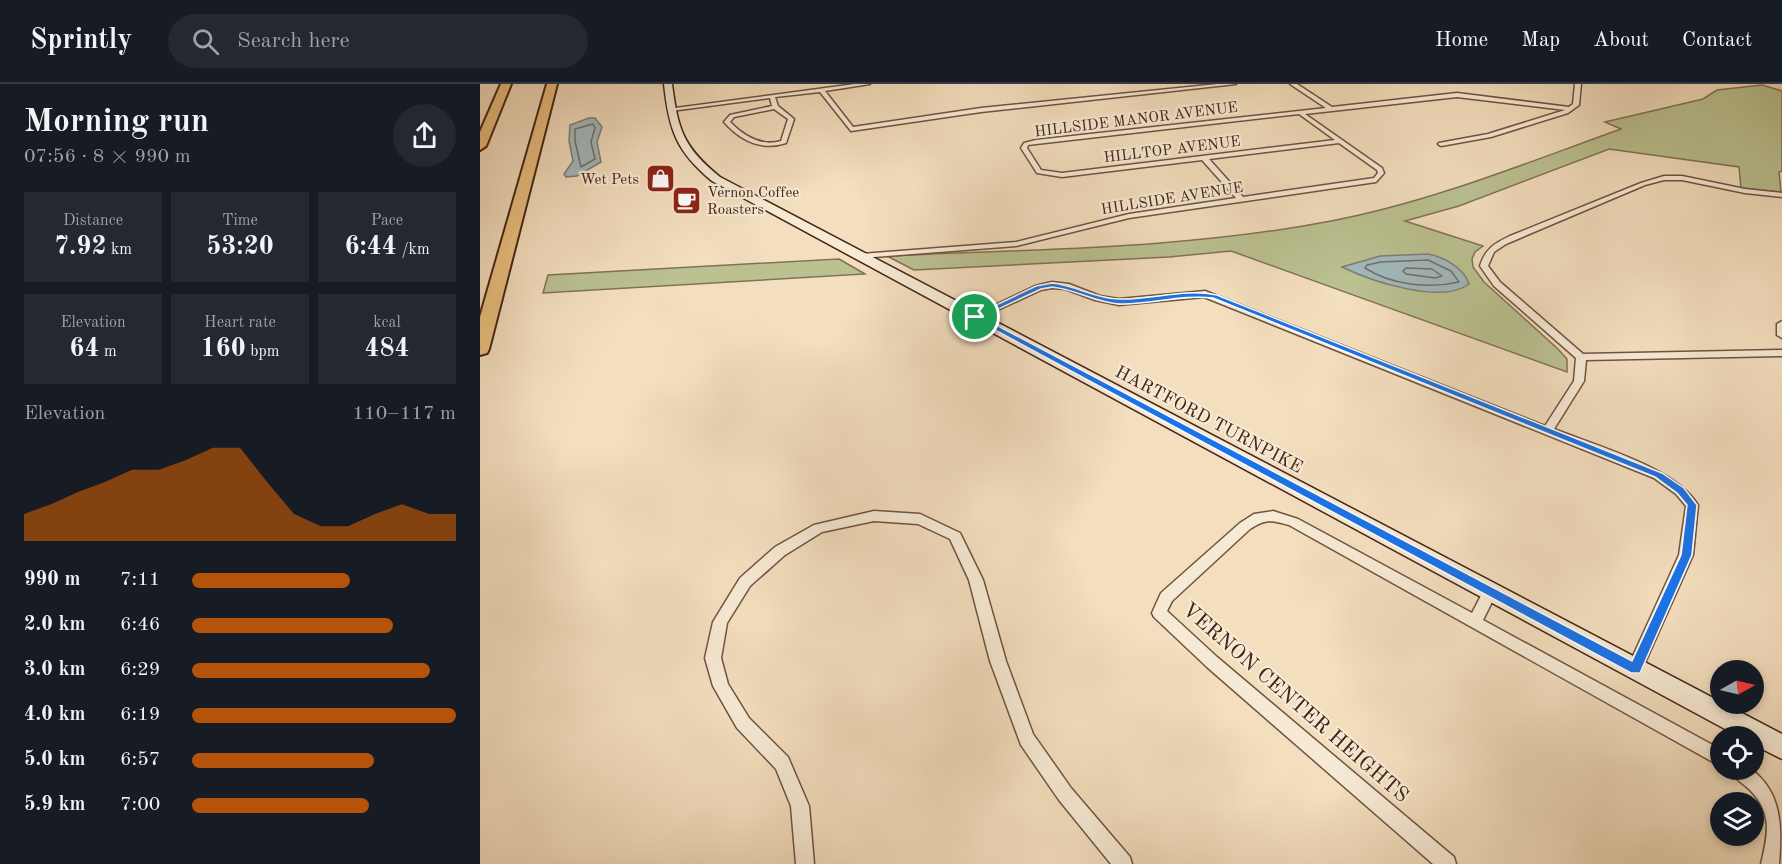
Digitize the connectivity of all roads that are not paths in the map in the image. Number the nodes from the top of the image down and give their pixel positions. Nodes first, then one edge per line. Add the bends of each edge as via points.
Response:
1 (506, 84) edge
2 (552, 84) edge
3 (668, 84) edge
4 (867, 84) edge
5 (1168, 84) edge
6 (1233, 84) edge
7 (1293, 84) edge
8 (1578, 84) edge
9 (822, 90) junction
10 (1175, 90) junction
11 (772, 97) junction
12 (775, 107) junction
13 (671, 109) junction
14 (1331, 109) junction
15 (1572, 109) junction
16 (1299, 112) junction
17 (1341, 141) junction
18 (1026, 144) joint
19 (1441, 144) dead end
20 (480, 146) edge
21 (1206, 159) junction
22 (1782, 195) edge
23 (1242, 200) junction
24 (861, 256) junction
25 (975, 317) junction
26 (1782, 324) edge
27 (1782, 335) edge
28 (480, 349) edge
29 (1782, 353) edge
30 (1581, 357) junction
31 (1548, 430) junction
32 (1490, 592) junction
33 (1475, 621) junction
34 (1635, 669) junction
35 (1782, 747) edge
36 (1710, 752) edge
37 (1754, 780) edge
38 (805, 864) edge
39 (1123, 864) edge
40 (1447, 864) edge
41 (1770, 864) edge

1 - 20 highway
2 - 28 highway
3 - 13 main road, HARTFORD TURNPIKE
4 - 9 street
5 - 10 street
6 - 10 street
7 - 14 street
8 - 15 street
9 - 10 street via 851,129 981,110
9 - 11 street
11 - 12 street
11 - 13 street
12 - 12 street via 791,119 786,141 781,144 757,144 727,122 732,116
13 - 24 main road, HARTFORD TURNPIKE via 680,141 710,174
14 - 15 street, HILLSIDE MANOR AVENUE via 1464,95
14 - 16 street, HILLSIDE MANOR AVENUE
15 - 19 street via 1489,136
16 - 17 street, HILLSIDE AVENUE
16 - 18 street, HILLSIDE MANOR AVENUE
17 - 21 street, HILLTOP AVENUE
17 - 23 street, HILLSIDE AVENUE via 1380,169 1376,180
18 - 21 street, HILLTOP AVENUE via 1024,148 1039,172 1048,175
21 - 23 street
22 - 30 street via 1664,178 1496,246 1486,255 1484,266 1488,273
23 - 24 street, HILLSIDE AVENUE via 1108,220 1016,244
24 - 25 main road, HARTFORD TURNPIKE
25 - 31 street via 1052,285 1119,302 1205,294
25 - 32 main road, HARTFORD TURNPIKE
26 - 27 street
29 - 30 street
30 - 31 street via 1579,381
31 - 34 street via 1658,475 1692,505 1686,555
32 - 33 street
32 - 34 main road, HARTFORD TURNPIKE
33 - 36 street, VERNON CENTER HEIGHTS
33 - 40 street, VERNON CENTER HEIGHTS via 1293,522 1273,516 1259,517 1217,549 1166,597 1159,613
34 - 35 main road, HARTFORD TURNPIKE
37 - 41 street via 1774,799 1780,819 1779,846
38 - 39 street via 800,806 782,763 743,723 721,686 713,658 720,622 745,582 780,551 819,528 874,516 920,519 955,536 976,580 998,661 1026,739

